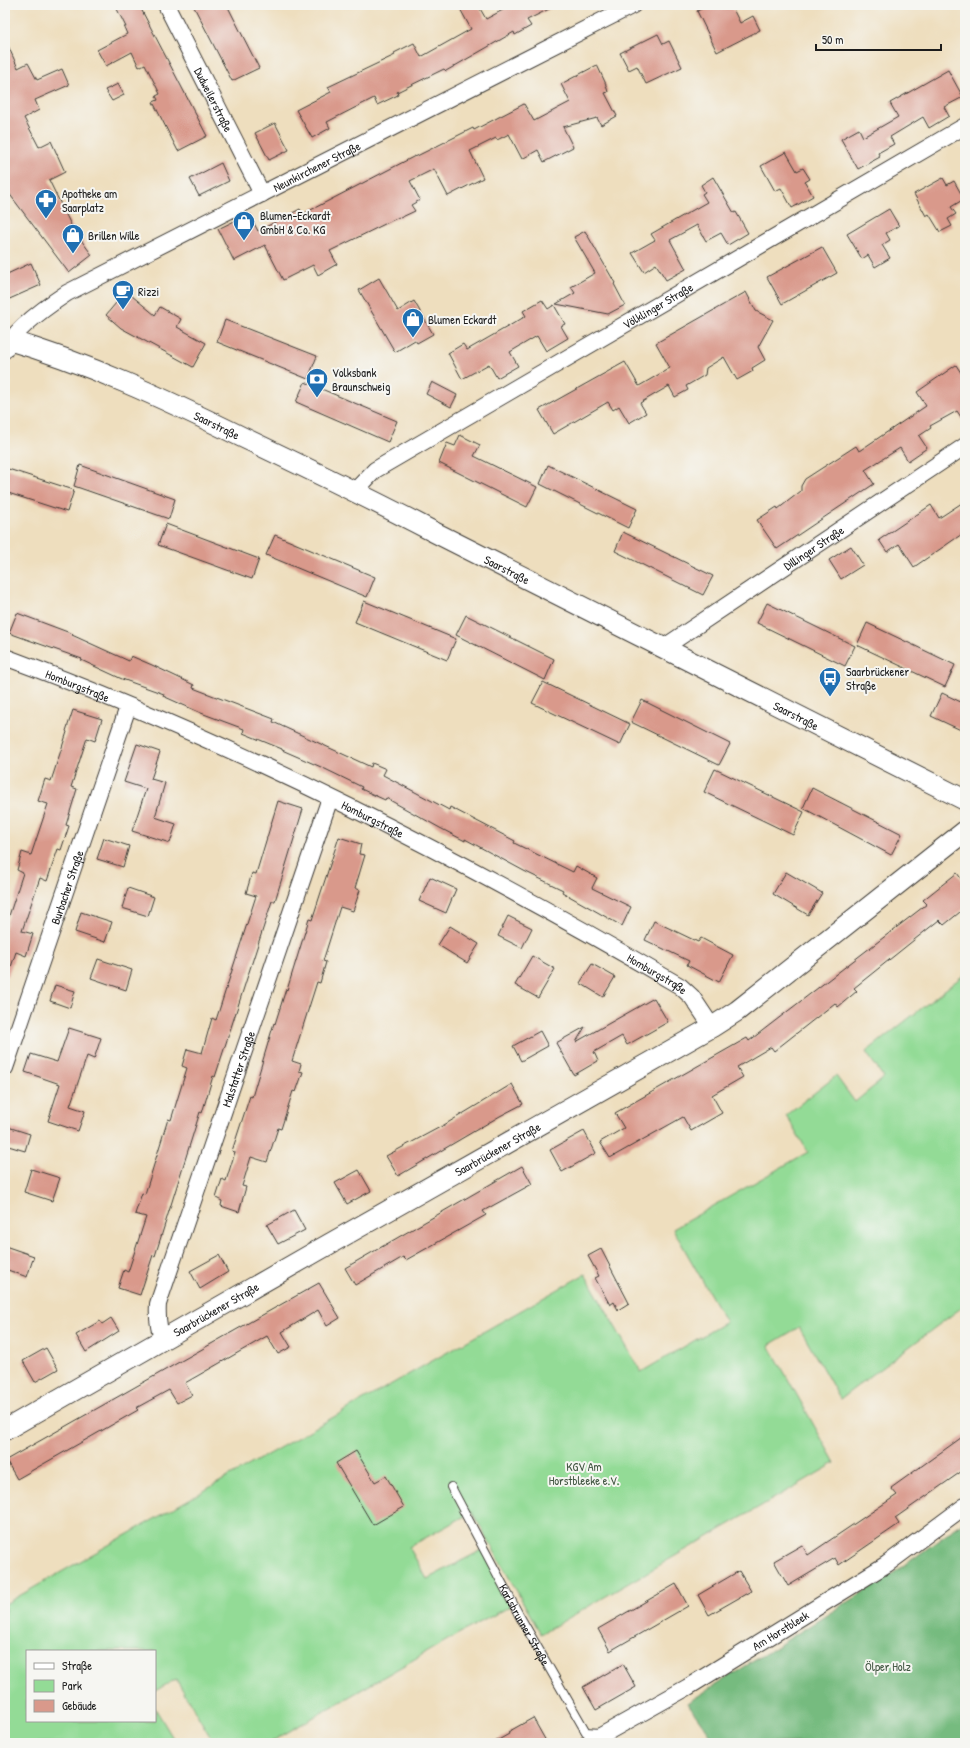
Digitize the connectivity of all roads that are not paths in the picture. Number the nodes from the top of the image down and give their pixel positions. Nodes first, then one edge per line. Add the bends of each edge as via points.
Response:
1 (166, 5) edge
2 (633, 5) edge
3 (965, 126) edge
4 (262, 194) junction
5 (6, 343) edge
6 (965, 446) edge
7 (355, 491) junction
8 (663, 648) junction
9 (5, 657) edge
10 (128, 707) junction
11 (330, 798) junction
12 (965, 800) edge
13 (965, 831) edge
14 (712, 1027) junction
15 (5, 1068) edge
16 (163, 1340) junction
17 (5, 1430) edge
18 (451, 1487) dead end
19 (965, 1506) edge
20 (609, 1738) edge
21 (588, 1743) edge

1 - 4 street, Dudweilerstraße
2 - 4 street, Neunkirchener Straße
3 - 7 street, Völklinger Straße via 375,470
4 - 5 street, Neunkirchener Straße via 67,293
5 - 7 street, Saarstraße via 44,351 125,382
6 - 8 street, Dillinger Straße
7 - 8 street, Saarstraße
8 - 12 street, Saarstraße
9 - 10 street, Homburgstraße
10 - 11 street, Homburgstraße via 226,748
10 - 15 street, Burbacher Straße
11 - 14 street, Homburgstraße via 432,848 680,986 692,997
11 - 16 street, Malstatter Straße via 158,1304 158,1329
13 - 14 street, Saarbrückener Straße via 736,1011
14 - 16 street, Saarbrückener Straße
16 - 17 street, Saarbrückener Straße
18 - 20 lane, Karlsbrunner Straße via 519,1615 586,1732
19 - 20 street, Am Horstbleek via 887,1564 688,1686
20 - 21 street, Am Horstbleek

